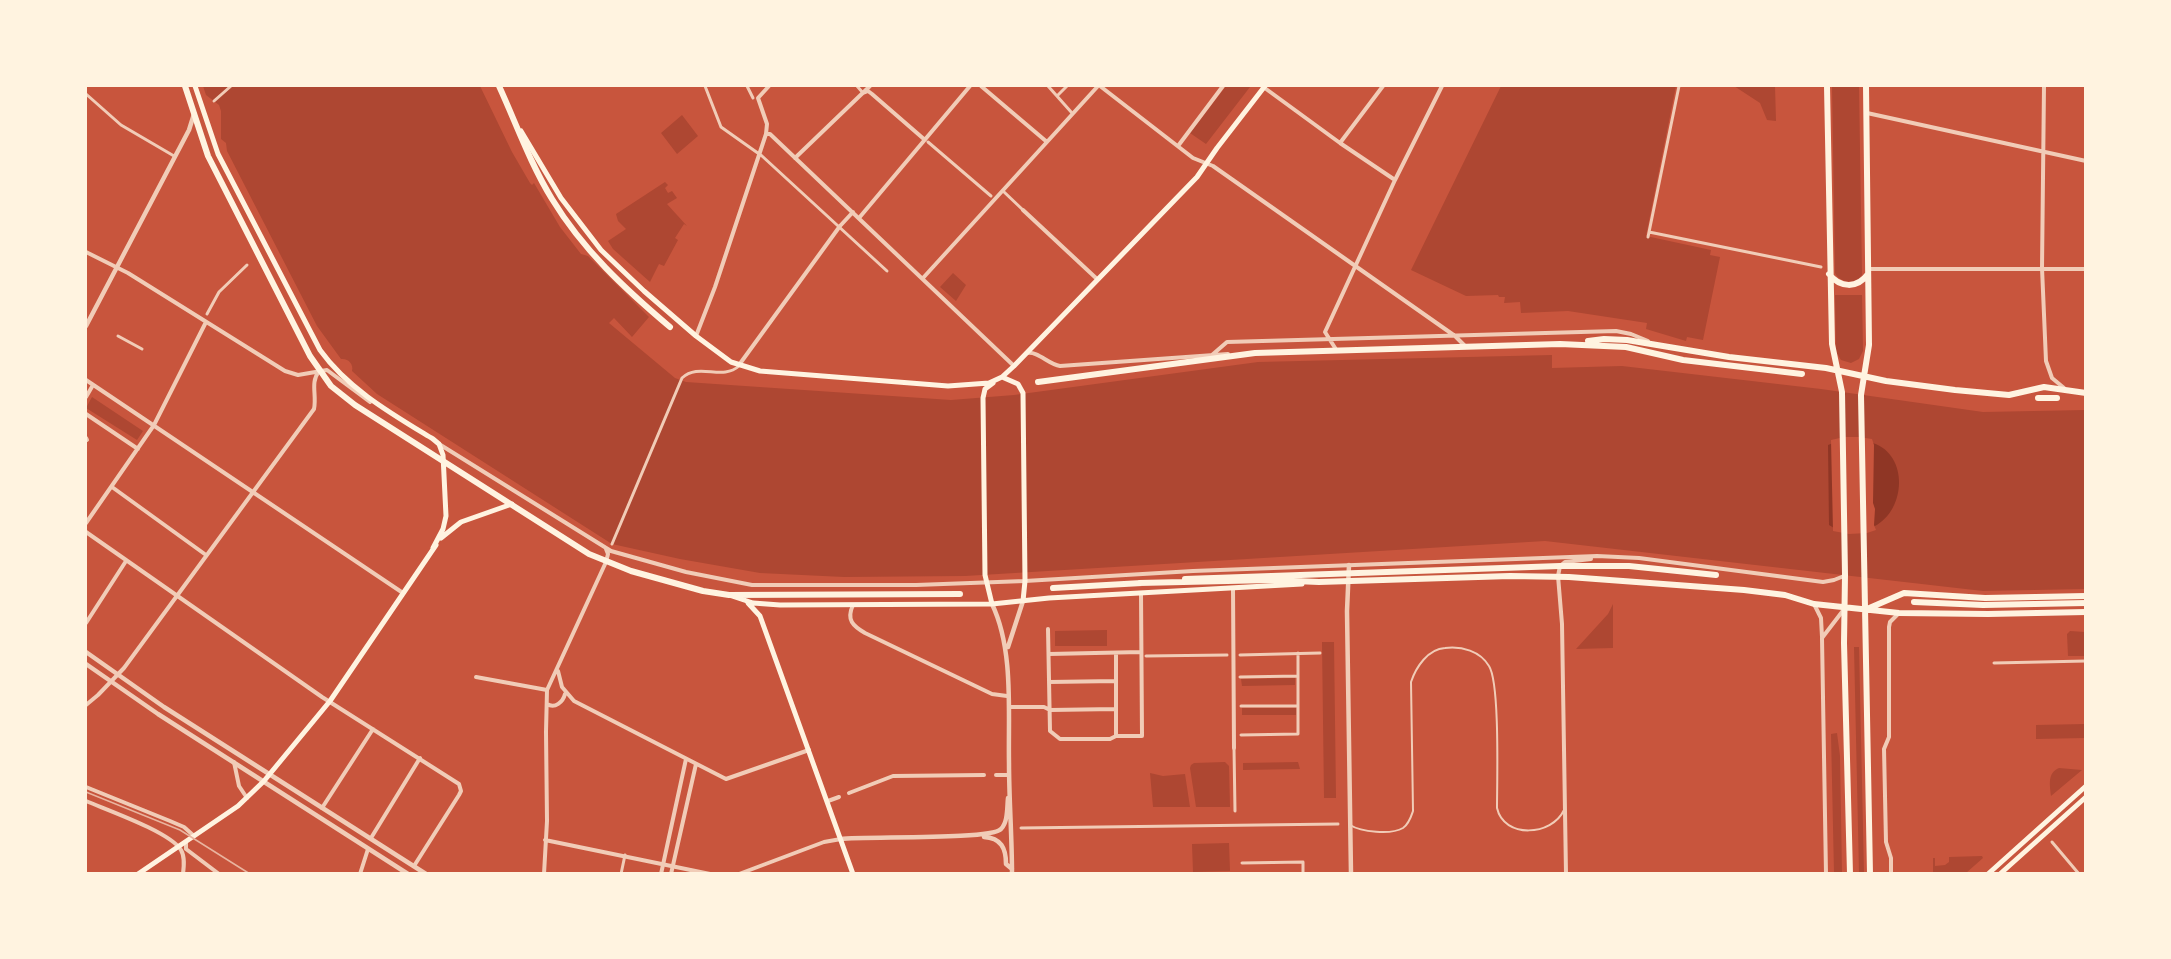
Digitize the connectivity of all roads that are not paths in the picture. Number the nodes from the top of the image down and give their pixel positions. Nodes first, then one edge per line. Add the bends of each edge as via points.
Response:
1 (195, 86) edge
2 (231, 86) edge
3 (499, 86) edge
4 (705, 86) edge
5 (747, 86) edge
6 (769, 86) edge
7 (857, 86) edge
8 (870, 86) edge
9 (970, 86) edge
10 (981, 86) edge
11 (1048, 86) edge
12 (1067, 86) edge
13 (1099, 86) edge
14 (1223, 86) edge
15 (1263, 86) edge
16 (1383, 86) edge
17 (1442, 86) edge
18 (1679, 86) edge
19 (1827, 86) edge
20 (1866, 86) edge
21 (2044, 86) edge
22 (186, 87) edge
23 (863, 93) junction
24 (86, 94) edge
25 (1056, 96) junction
26 (753, 98) dead end
27 (214, 101) dead end
28 (1866, 113) junction
29 (194, 114) junction
30 (1073, 114) junction
31 (514, 119) junction
32 (766, 134) junction
33 (927, 141) junction
34 (1047, 142) junction
35 (1340, 143) junction
36 (1178, 146) junction
37 (2044, 152) junction
38 (759, 154) junction
39 (174, 156) junction
40 (795, 158) junction
41 (2085, 161) edge
42 (1206, 164) junction
43 (1395, 180) junction
44 (1003, 190) junction
45 (992, 196) dead end
46 (1023, 210) joint
47 (853, 212) junction
48 (859, 218) junction
49 (840, 226) junction
50 (1649, 232) junction
51 (1648, 237) dead end
52 (86, 252) edge
53 (247, 265) dead end
54 (1357, 266) junction
55 (116, 267) junction
56 (1821, 267) dead end
57 (2042, 268) junction
58 (2085, 269) edge
59 (887, 271) dead end
60 (1869, 272) junction
61 (1829, 273) junction
62 (922, 278) junction
63 (1097, 279) junction
64 (207, 314) dead end
65 (206, 322) junction
66 (86, 326) edge
67 (670, 327) dead end
68 (118, 336) dead end
69 (696, 336) junction
70 (1455, 336) junction
71 (1329, 340) junction
72 (1560, 344) junction
73 (1465, 347) junction
74 (142, 349) dead end
75 (1337, 352) junction
76 (1699, 352) junction
77 (1026, 353) junction
78 (1255, 353) junction
79 (1212, 354) junction
80 (739, 366) junction
81 (1014, 366) junction
82 (1836, 370) junction
83 (319, 371) junction
84 (1802, 374) dead end
85 (1864, 375) junction
86 (1000, 378) junction
87 (86, 380) edge
88 (1038, 382) dead end
89 (93, 385) junction
90 (2067, 389) junction
91 (2085, 393) edge
92 (86, 397) edge
93 (2038, 398) dead end
94 (2056, 398) dead end
95 (86, 414) edge
96 (406, 422) junction
97 (154, 425) junction
98 (439, 444) junction
99 (138, 449) junction
100 (444, 461) junction
101 (112, 487) junction
102 (253, 491) junction
103 (512, 504) junction
104 (86, 523) edge
105 (86, 532) edge
106 (612, 544) dead end
107 (434, 548) junction
108 (606, 549) junction
109 (206, 555) junction
110 (1623, 557) junction
111 (126, 561) junction
112 (606, 562) junction
113 (1560, 566) junction
114 (1349, 568) junction
115 (1716, 575) dead end
116 (1845, 575) junction
117 (1558, 577) junction
118 (1025, 581) junction
119 (1349, 581) junction
120 (1319, 582) junction
121 (985, 583) junction
122 (1139, 583) junction
123 (1053, 588) dead end
124 (1233, 588) junction
125 (404, 593) junction
126 (1141, 593) junction
127 (960, 594) dead end
128 (729, 595) junction
129 (176, 596) junction
130 (2085, 596) edge
131 (747, 601) junction
132 (1023, 601) junction
133 (1914, 602) dead end
134 (2085, 603) edge
135 (992, 604) junction
136 (1814, 604) junction
137 (853, 605) junction
138 (1845, 607) junction
139 (1866, 609) junction
140 (2085, 612) edge
141 (1899, 613) junction
142 (86, 623) edge
143 (1048, 629) dead end
144 (1822, 638) junction
145 (1007, 650) junction
146 (86, 652) edge
147 (1141, 652) junction
148 (1116, 653) junction
149 (1298, 653) junction
150 (1320, 653) dead end
151 (1048, 654) junction
152 (1227, 655) dead end
153 (1240, 655) dead end
154 (1146, 656) dead end
155 (2085, 661) edge
156 (86, 663) edge
157 (1994, 663) dead end
158 (558, 670) junction
159 (118, 675) junction
160 (1298, 676) junction
161 (476, 677) dead end
162 (1240, 677) dead end
163 (111, 681) junction
164 (1116, 681) junction
165 (1049, 682) junction
166 (549, 685) junction
167 (562, 687) junction
168 (547, 690) junction
169 (565, 693) junction
170 (1007, 696) junction
171 (330, 701) junction
172 (546, 703) junction
173 (86, 705) edge
174 (1241, 706) dead end
175 (1298, 706) junction
176 (1008, 707) junction
177 (1050, 710) junction
178 (1116, 710) junction
179 (373, 729) junction
180 (1241, 735) dead end
181 (1116, 736) junction
182 (1234, 748) joint
183 (809, 750) junction
184 (420, 758) junction
185 (686, 759) junction
186 (233, 761) junction
187 (696, 764) junction
188 (270, 773) junction
189 (984, 775) dead end
190 (996, 775) dead end
191 (1009, 778) junction
192 (264, 781) junction
193 (2085, 786) edge
194 (86, 787) edge
195 (849, 793) dead end
196 (839, 797) dead end
197 (2085, 797) edge
198 (247, 798) junction
199 (86, 801) edge
200 (828, 801) junction
201 (322, 808) junction
202 (1565, 808) junction
203 (1235, 811) dead end
204 (1338, 824) dead end
205 (1350, 825) junction
206 (1021, 828) dead end
207 (194, 836) junction
208 (968, 836) junction
209 (370, 838) junction
210 (841, 839) junction
211 (545, 840) junction
212 (186, 842) junction
213 (2052, 842) dead end
214 (178, 847) junction
215 (368, 849) junction
216 (191, 854) junction
217 (625, 855) junction
218 (183, 859) junction
219 (1242, 863) dead end
220 (663, 864) junction
221 (414, 866) junction
222 (673, 866) junction
223 (1012, 871) edge
224 (138, 873) edge
225 (183, 873) edge
226 (219, 873) edge
227 (360, 873) edge
228 (408, 873) edge
229 (426, 873) edge
230 (544, 873) edge
231 (621, 873) edge
232 (661, 873) edge
233 (671, 873) edge
234 (710, 873) edge
235 (739, 873) edge
236 (853, 873) edge
237 (1304, 873) edge
238 (1351, 873) edge
239 (1566, 873) edge
240 (1826, 873) edge
241 (1850, 873) edge
242 (1870, 873) edge
243 (1891, 873) edge
244 (1988, 873) edge
245 (2000, 873) edge
246 (2079, 873) edge

1 - 96 main road via 223,163 316,344 342,377
2 - 27 street
3 - 31 main road
4 - 38 street via 721,127
5 - 26 street
6 - 32 street via 759,100
7 - 23 street
8 - 23 street
9 - 33 street
10 - 34 street
11 - 25 street
12 - 25 street
13 - 30 street
13 - 36 street
14 - 36 street
15 - 35 street
15 - 42 main road
16 - 35 street
17 - 43 street
18 - 50 street
19 - 61 main road
20 - 28 main road
21 - 37 street
22 - 29 main road
23 - 33 street via 868,91
23 - 40 street
24 - 39 street via 121,125
25 - 30 street
28 - 37 street
28 - 60 main road
29 - 39 street
29 - 83 main road via 208,156
30 - 34 street
31 - 67 main road via 539,175 575,232 618,281
31 - 69 main road via 561,198 590,236
32 - 38 street
32 - 40 street
33 - 45 street
33 - 48 street
34 - 44 street
35 - 43 street
36 - 42 street
37 - 41 street
37 - 57 street
38 - 49 street
38 - 69 street
39 - 55 street
40 - 47 street
42 - 54 street
42 - 63 main road
43 - 54 street
44 - 46 street
44 - 62 street
46 - 63 street
47 - 48 street
47 - 49 street
48 - 62 street
49 - 59 street
49 - 80 street
50 - 51 street
50 - 56 street
52 - 55 street
53 - 64 street via 219,292
54 - 70 street
54 - 71 street via 1325,333
55 - 65 street
55 - 66 street
57 - 58 street
57 - 60 street
57 - 90 street via 2047,367 2052,378
60 - 61 main road via 1858,284 1849,285
60 - 85 main road via 1869,345
61 - 82 main road
62 - 81 street
63 - 77 main road
65 - 83 street via 291,374
65 - 97 street
68 - 74 street
69 - 80 main road
70 - 71 street
70 - 73 street
70 - 76 street via 1616,331
71 - 75 street
71 - 79 street via 1227,342
72 - 73 main road
72 - 76 main road via 1614,339
72 - 84 main road via 1626,347 1683,360
73 - 75 main road
75 - 78 main road
76 - 82 main road
77 - 79 street via 1035,352 1060,366
77 - 81 main road
78 - 79 street
78 - 88 main road
80 - 86 main road via 948,386
80 - 106 street via 730,372 692,371 682,378
81 - 86 main road
82 - 85 main road
82 - 116 main road via 1842,392
83 - 96 street via 330,372
83 - 100 main road via 341,394
83 - 102 street via 314,380 314,409
85 - 90 main road via 2003,394 2044,387
85 - 139 main road via 1861,395
86 - 118 main road via 1018,384 1023,393
86 - 121 main road via 985,389 983,398
87 - 89 street
89 - 92 street
89 - 97 street
90 - 91 main road
93 - 94 main road
95 - 99 street
96 - 98 main road
97 - 99 street
97 - 102 street
98 - 100 main road
98 - 108 street
99 - 101 street
100 - 103 main road
100 - 107 main road via 446,521
101 - 104 street
101 - 109 street
102 - 109 street
102 - 125 street
103 - 107 main road via 455,525
103 - 112 main road
105 - 111 street
107 - 125 main road
108 - 112 street
108 - 121 street via 738,583
109 - 129 street
110 - 113 street via 1569,560
110 - 114 street
110 - 116 street via 1823,582
111 - 129 street
111 - 142 street
112 - 128 main road
112 - 158 street
113 - 114 main road
113 - 115 main road
113 - 117 street
114 - 118 street via 1193,571
114 - 119 street
114 - 122 main road
116 - 138 main road
117 - 119 main road
117 - 136 main road via 1744,590 1798,597
117 - 202 street
118 - 121 street
118 - 132 main road
119 - 120 main road
119 - 205 street
120 - 122 main road
120 - 124 main road
121 - 135 main road
122 - 123 main road
124 - 126 main road
124 - 182 street
125 - 171 main road
126 - 132 main road
126 - 147 street
127 - 128 main road
128 - 131 main road
129 - 159 street
129 - 171 street
130 - 139 main road via 1985,598 1904,592
131 - 137 main road
131 - 183 main road via 760,616
132 - 135 main road
132 - 145 street
133 - 134 main road
135 - 137 main road
135 - 145 street
136 - 138 main road
136 - 144 street via 1821,618
137 - 170 street via 852,624 865,633 992,694
138 - 139 main road
138 - 144 street
138 - 241 main road
139 - 141 main road
139 - 242 main road
140 - 141 main road
141 - 243 street via 1889,627 1889,737 1884,749 1886,842
143 - 151 street
144 - 240 street
145 - 170 street
146 - 159 street
147 - 148 street
147 - 181 street via 1142,736
148 - 151 street
148 - 164 street
149 - 150 street
149 - 153 street
149 - 160 street
151 - 165 street
152 - 154 street
155 - 157 street
156 - 163 street
158 - 166 street
158 - 167 street
159 - 163 street
159 - 188 street
160 - 162 street
160 - 175 street
161 - 168 street
163 - 173 street
163 - 186 street
164 - 165 street
164 - 178 street
165 - 177 street
166 - 167 street
166 - 168 street
167 - 169 street
168 - 172 street
169 - 172 street via 556,706
169 - 185 street
170 - 176 street
171 - 179 street
171 - 188 main road
172 - 211 street
174 - 175 street
175 - 180 street via 1298,734
176 - 177 street
176 - 191 street
177 - 178 street
177 - 181 street via 1050,731 1060,739
178 - 181 street
179 - 184 street
179 - 201 street
182 - 203 street
183 - 187 street via 726,779
183 - 200 main road
184 - 209 street
184 - 221 street via 456,781 461,791
185 - 187 street
185 - 220 street
186 - 192 street
186 - 198 street via 239,786
187 - 222 street
188 - 192 main road
188 - 201 street
189 - 195 street via 893,776
190 - 191 street
191 - 208 street via 1006,821 1000,831
191 - 223 street
192 - 198 main road
192 - 215 street
193 - 244 main road
194 - 207 street via 170,821
196 - 200 street
197 - 245 main road
198 - 207 main road
199 - 214 street via 144,826
200 - 210 main road
201 - 209 street
202 - 205 lane via 1560,818 1540,829 1515,829 1502,820 1497,808 1493,674 1467,649 1446,648 1431,654 1411,683 1413,811 1409,822 1396,831 1366,831
202 - 239 street
204 - 206 street
205 - 238 street
207 - 212 main road
208 - 210 street
208 - 223 street via 999,842
209 - 221 street
210 - 235 street
210 - 236 main road
211 - 217 street
211 - 230 street
212 - 214 main road
212 - 216 street
213 - 246 street
214 - 218 street
214 - 224 main road
215 - 227 street
215 - 228 street
216 - 218 street
216 - 226 street
217 - 220 street
217 - 231 street
218 - 225 street
219 - 237 street via 1303,862
220 - 222 street
220 - 232 street
221 - 229 street
222 - 233 street
222 - 234 street

